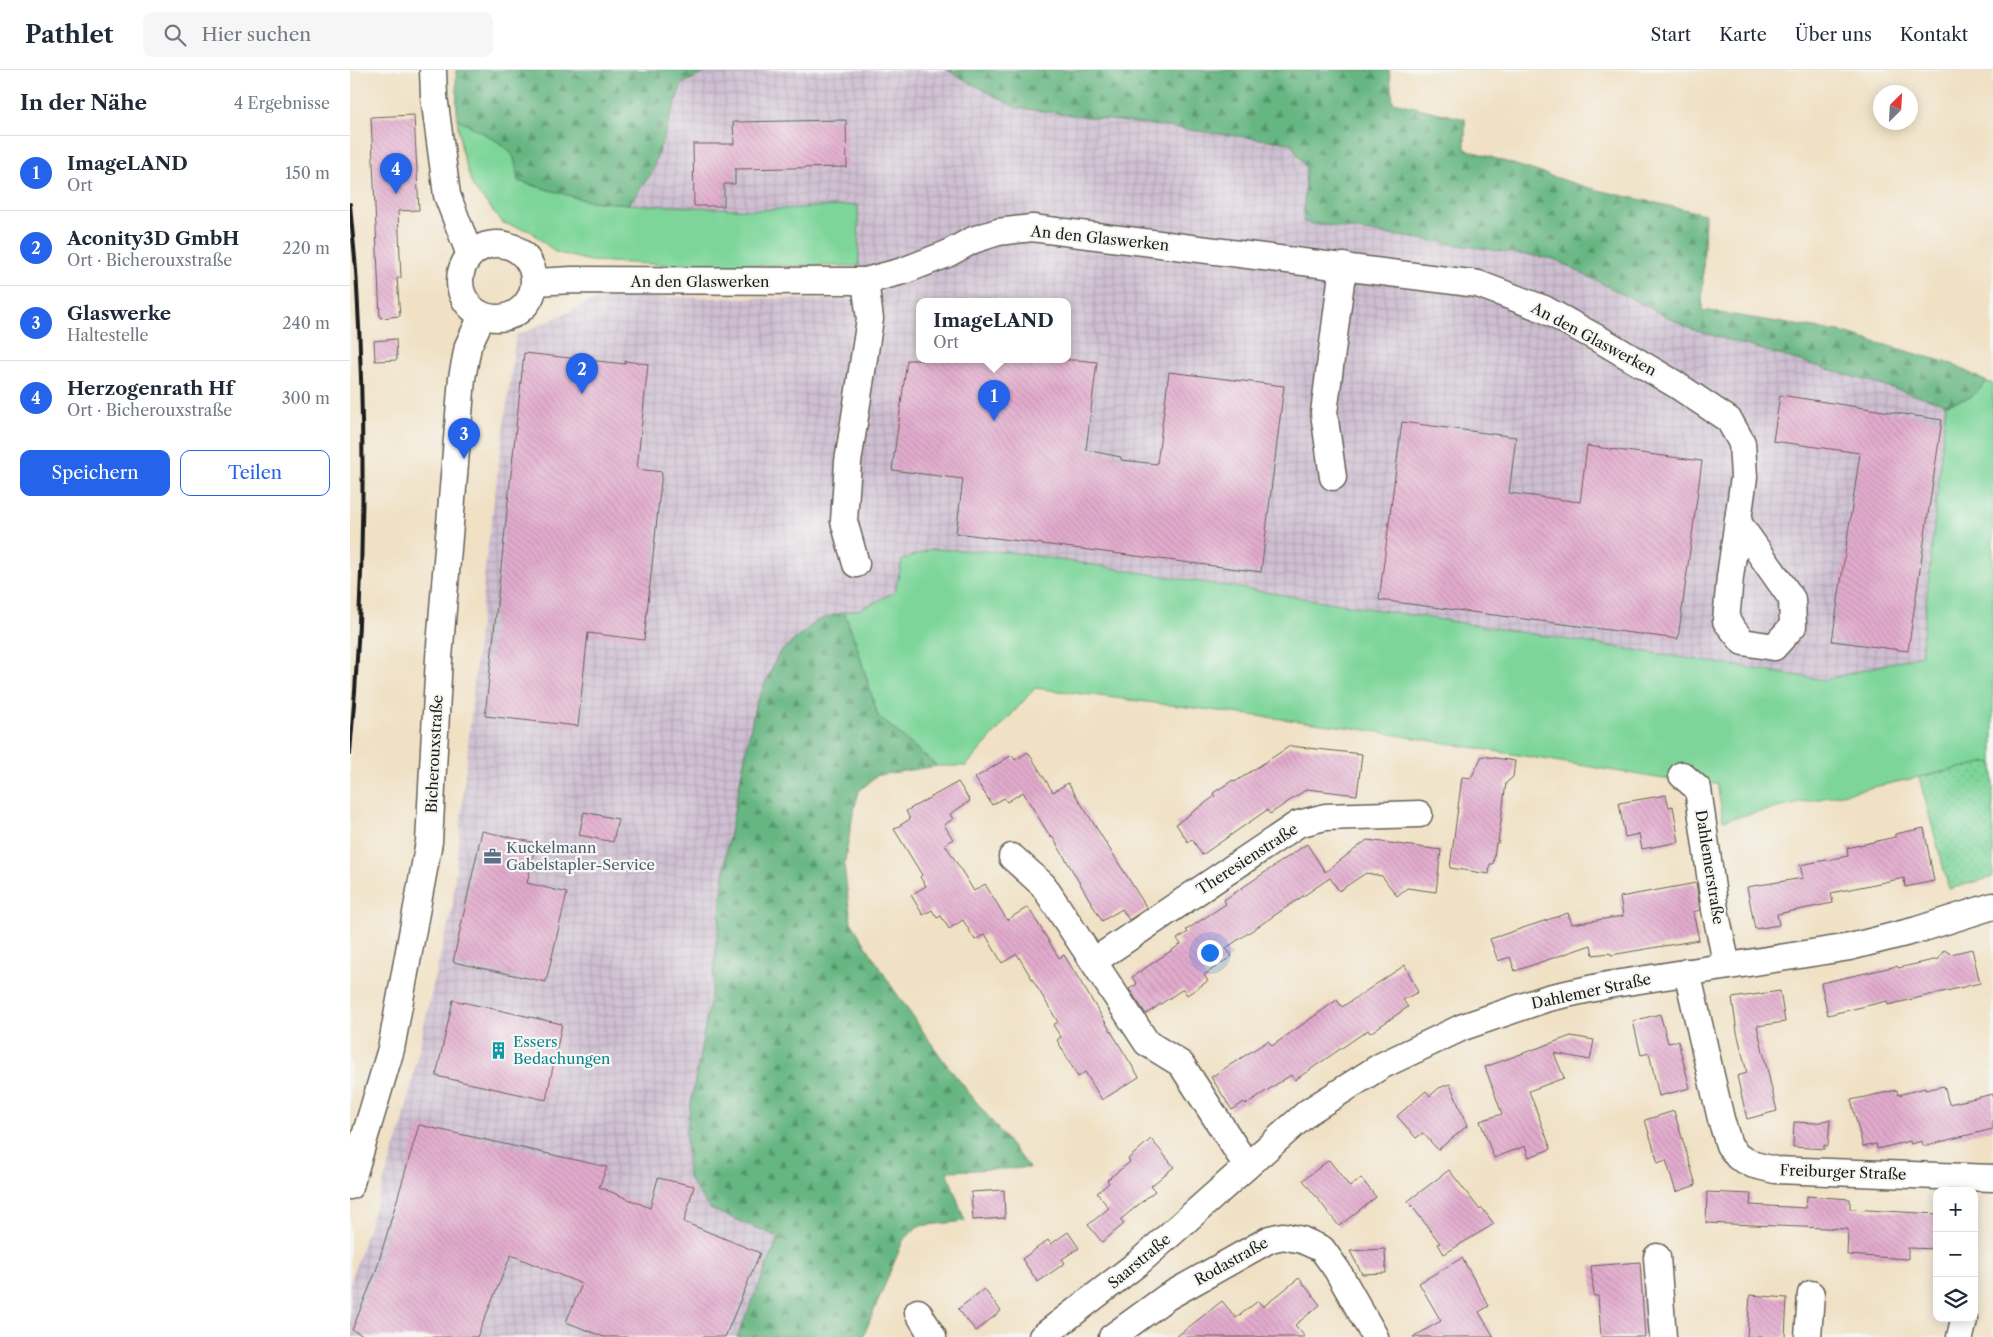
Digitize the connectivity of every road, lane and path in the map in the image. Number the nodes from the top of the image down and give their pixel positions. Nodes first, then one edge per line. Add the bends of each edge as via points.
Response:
1 (433, 70) edge
2 (470, 255) junction
3 (1343, 266) junction
4 (865, 281) junction
5 (536, 282) junction
6 (482, 316) junction
7 (1332, 477) dead end
8 (1739, 524) dead end
9 (856, 564) dead end
10 (1682, 775) dead end
11 (1419, 814) dead end
12 (1012, 857) dead end
13 (1993, 906) edge
14 (1094, 961) junction
15 (1727, 966) junction
16 (1687, 972) junction
17 (1240, 1173) junction
18 (1993, 1178) edge
19 (350, 1186) edge
20 (1657, 1257) dead end
21 (1811, 1294) dead end
22 (918, 1312) dead end
23 (933, 1337) edge
24 (1042, 1337) edge
25 (1112, 1337) edge
26 (1375, 1337) edge
27 (1663, 1337) edge
28 (1808, 1337) edge

1 - 2 street via 447,195
2 - 5 street via 485,245 503,244 520,251 532,264
2 - 6 street via 461,270 460,289 467,305
3 - 4 street, An den Glaswerken via 1032,228 998,232 903,271
3 - 7 street via 1324,413
3 - 8 street, An den Glaswerken via 1478,284 1544,309 1675,384 1728,420 1742,443 1744,478
4 - 5 street, An den Glaswerken
4 - 9 street via 870,319 848,462 844,521
5 - 6 street via 531,300 518,314 500,320
6 - 19 street, Bicherouxstraße via 468,346 462,378 439,658 429,842 391,1049
10 - 15 street, Dahlemerstraße via 1698,789 1715,910
11 - 14 street, Theresienstraße via 1325,817 1298,824
12 - 14 street via 1043,885
13 - 15 street, Dahlemer Straße via 1850,947
14 - 17 street via 1147,1043 1181,1064
15 - 16 street, Dahlemer Straße
16 - 17 street, Dahlemer Straße via 1548,998 1463,1027 1381,1066 1308,1112
16 - 18 street, Freiburger Straße via 1720,1118 1729,1145 1738,1157 1775,1170
17 - 24 street, Saarstraße via 1138,1263
20 - 27 street
21 - 28 street
22 - 23 street
25 - 26 street, Rodastraße via 1167,1297 1270,1238 1284,1236 1322,1250

